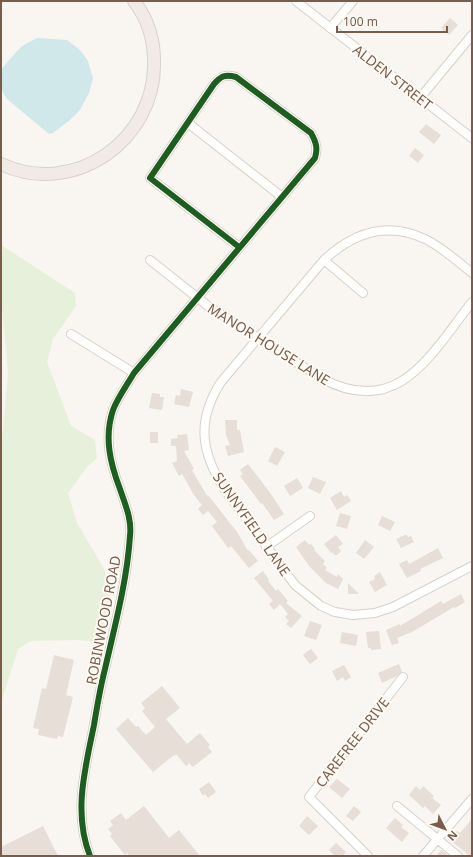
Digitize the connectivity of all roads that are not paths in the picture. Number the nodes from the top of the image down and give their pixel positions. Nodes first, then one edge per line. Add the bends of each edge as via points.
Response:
1 (134, 1) edge
2 (296, 1) edge
3 (353, 1) edge
4 (330, 28) junction
5 (472, 35) edge
6 (420, 98) junction
7 (188, 123) junction
8 (472, 138) edge
9 (1, 164) edge
10 (282, 197) junction
11 (239, 247) junction
12 (150, 260) dead end
13 (324, 260) junction
14 (472, 273) edge
15 (364, 293) dead end
16 (197, 297) junction
17 (472, 302) edge
18 (71, 334) dead end
19 (259, 338) junction
20 (134, 373) junction
21 (310, 516) dead end
22 (266, 547) junction
23 (472, 566) edge
24 (403, 678) dead end
25 (472, 800) edge
26 (397, 806) dead end
27 (437, 840) junction
28 (90, 856) edge
29 (368, 856) edge
30 (423, 856) edge
31 (458, 856) edge

1 - 9 highway via 151,34 155,70 152,91 134,129 97,161 80,169 40,174 10,169
2 - 4 street, ALDEN STREET
3 - 4 street
4 - 6 street, ALDEN STREET
5 - 6 street
6 - 8 street, ALDEN STREET
7 - 10 street
7 - 10 street, ROBINWOOD ROAD via 214,84 221,77 228,75 236,77 310,133 316,142 315,158
7 - 11 street via 150,178
10 - 11 street, ROBINWOOD ROAD
11 - 16 street, ROBINWOOD ROAD
12 - 16 street, MANOR HOUSE LANE
13 - 14 street, SUNNYFIELD LANE via 336,248 362,235 379,230 395,231 424,239
13 - 15 street
13 - 19 street, SUNNYFIELD LANE
16 - 19 street, MANOR HOUSE LANE via 222,316
16 - 20 street, ROBINWOOD ROAD
17 - 19 street, MANOR HOUSE LANE via 423,365 403,381 377,391 347,389 334,385
18 - 20 street
19 - 22 street, SUNNYFIELD LANE via 212,395 204,432 209,461 217,477
20 - 28 street, ROBINWOOD ROAD via 114,409 109,425 108,446 112,467 131,525 119,614 104,671 81,793 82,826
21 - 22 street
22 - 23 street, SUNNYFIELD LANE via 295,585 308,596 335,612 353,614 375,613 393,607
24 - 29 street, CAREFREE DRIVE via 309,797
25 - 27 street
26 - 27 street
27 - 30 street
27 - 31 street

